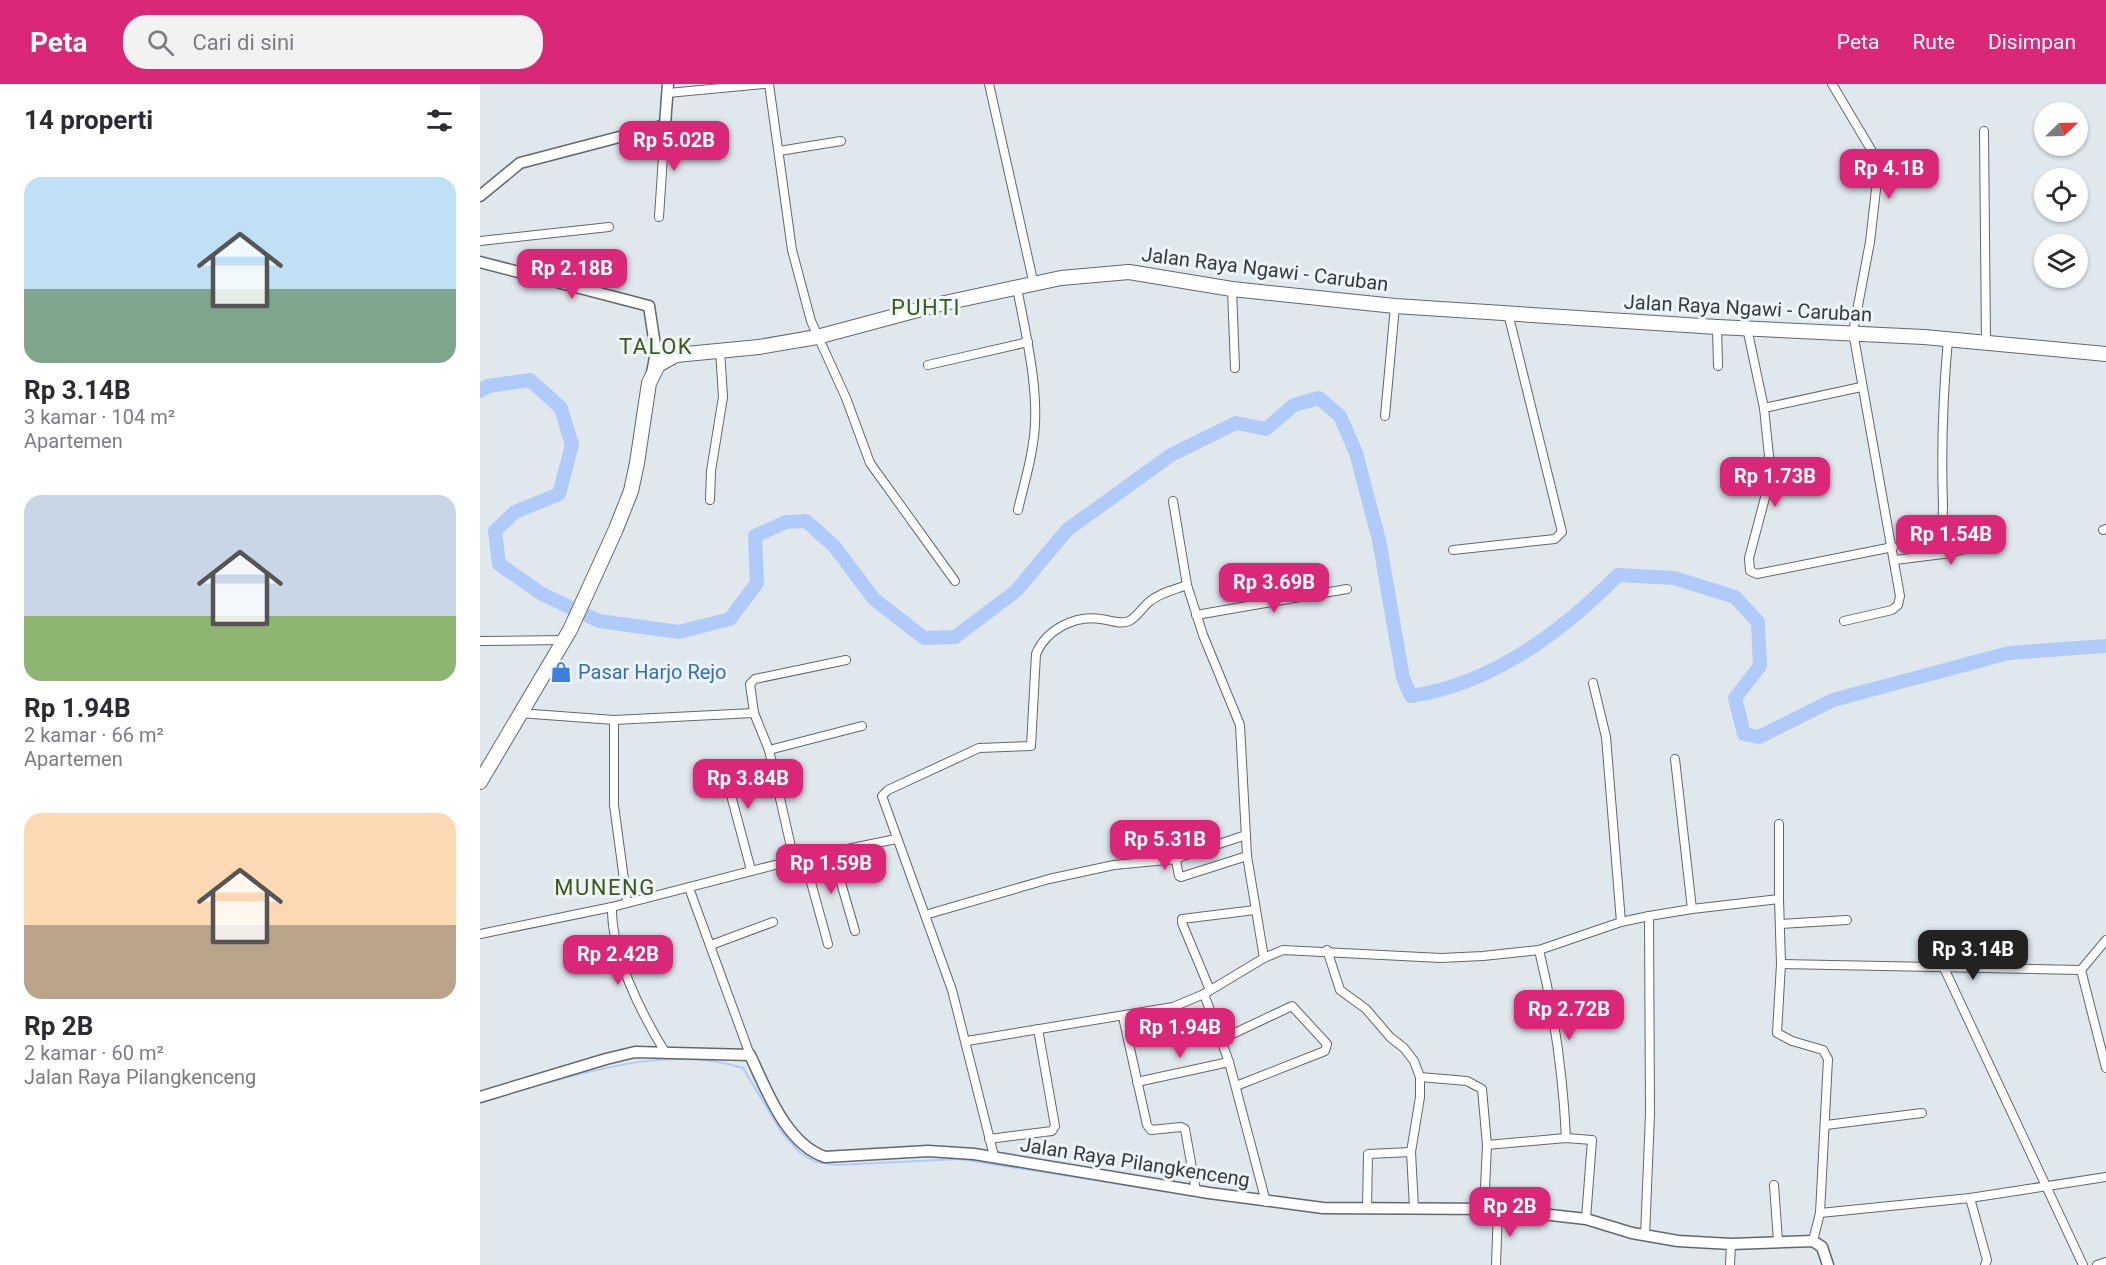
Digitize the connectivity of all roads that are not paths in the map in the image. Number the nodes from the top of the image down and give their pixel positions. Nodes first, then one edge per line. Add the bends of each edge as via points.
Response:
1 (764, 84) edge
2 (769, 84) edge
3 (989, 84) edge
4 (1832, 84) edge
5 (668, 89) edge
6 (665, 125) junction
7 (1984, 131) dead end
8 (841, 141) dead end
9 (778, 151) junction
10 (480, 196) edge
11 (659, 217) dead end
12 (609, 227) dead end
13 (480, 241) edge
14 (480, 262) edge
15 (1034, 285) junction
16 (1017, 288) junction
17 (1232, 289) junction
18 (1395, 306) junction
19 (1508, 313) junction
20 (1717, 327) junction
21 (1747, 328) junction
22 (1853, 332) junction
23 (818, 337) junction
24 (1948, 339) junction
25 (1028, 342) junction
26 (1986, 342) junction
27 (656, 346) junction
28 (720, 350) junction
29 (2106, 354) edge
30 (674, 356) junction
31 (928, 365) dead end
32 (1718, 366) dead end
33 (1235, 368) dead end
34 (652, 377) junction
35 (1861, 387) junction
36 (1764, 408) junction
37 (1385, 416) dead end
38 (710, 500) dead end
39 (1173, 501) dead end
40 (1018, 510) dead end
41 (2001, 541) dead end
42 (1893, 547) junction
43 (1453, 550) dead end
44 (1943, 554) junction
45 (1895, 560) junction
46 (955, 581) dead end
47 (1187, 585) junction
48 (1347, 589) dead end
49 (1196, 615) junction
50 (1844, 621) dead end
51 (567, 635) junction
52 (480, 641) edge
53 (846, 660) dead end
54 (1593, 683) dead end
55 (519, 713) junction
56 (754, 713) junction
57 (614, 720) junction
58 (862, 726) dead end
59 (769, 750) junction
60 (1675, 759) dead end
61 (774, 768) junction
62 (480, 782) edge
63 (1779, 824) dead end
64 (1246, 836) junction
65 (896, 839) junction
66 (832, 852) junction
67 (1247, 856) junction
68 (804, 857) junction
69 (1177, 859) junction
70 (794, 860) junction
71 (751, 870) junction
72 (689, 888) junction
73 (1779, 899) junction
74 (627, 902) junction
75 (612, 907) junction
76 (1692, 909) junction
77 (1255, 910) junction
78 (925, 915) junction
79 (1649, 916) junction
80 (1847, 920) dead end
81 (773, 922) dead end
82 (1621, 922) junction
83 (1780, 924) junction
84 (855, 931) dead end
85 (480, 934) edge
86 (2106, 939) edge
87 (828, 944) dead end
88 (711, 945) junction
89 (1327, 950) junction
90 (1539, 950) junction
91 (1264, 958) junction
92 (1781, 964) junction
93 (1944, 968) junction
94 (2081, 970) junction
95 (1207, 992) junction
96 (1123, 1017) junction
97 (1038, 1029) junction
98 (1222, 1039) junction
99 (967, 1041) junction
100 (666, 1052) junction
101 (750, 1054) junction
102 (1229, 1062) junction
103 (2106, 1068) edge
104 (1420, 1077) junction
105 (1137, 1083) junction
106 (1236, 1086) junction
107 (480, 1097) edge
108 (1922, 1113) dead end
109 (1826, 1125) junction
110 (1566, 1138) junction
111 (989, 1139) junction
112 (1487, 1145) junction
113 (1411, 1152) junction
114 (994, 1156) junction
115 (2106, 1177) edge
116 (1774, 1185) dead end
117 (2048, 1186) junction
118 (1196, 1191) junction
119 (1970, 1198) junction
120 (1266, 1202) junction
121 (1414, 1208) junction
122 (1367, 1209) junction
123 (1484, 1209) junction
124 (1498, 1209) junction
125 (1820, 1213) junction
126 (1586, 1219) junction
127 (1645, 1236) junction
128 (1778, 1241) junction
129 (1813, 1241) junction
130 (1731, 1244) junction
131 (2106, 1262) edge
132 (1496, 1265) edge
133 (1730, 1265) edge
134 (1828, 1265) edge
135 (1985, 1265) edge
136 (2083, 1265) edge
137 (2097, 1265) edge

1 - 5 street
2 - 9 street
3 - 15 street
4 - 22 street via 1879,163 1870,242
5 - 6 main road
6 - 10 main road via 520,163
6 - 11 street
7 - 26 street
8 - 9 street
9 - 23 street via 792,251
12 - 13 street
14 - 27 main road via 649,306
15 - 16 highway, Jalan Raya Ngawi - Caruban
15 - 17 highway, Jalan Raya Ngawi - Caruban via 1088,274 1129,272
16 - 23 highway, Jalan Raya Ngawi - Caruban
16 - 25 street
17 - 18 highway, Jalan Raya Ngawi - Caruban
17 - 33 street
18 - 19 highway, Jalan Raya Ngawi - Caruban
18 - 37 street
19 - 20 highway, Jalan Raya Ngawi - Caruban
19 - 43 street via 1562,532 1555,539
20 - 21 highway, Jalan Raya Ngawi - Caruban
20 - 32 street
21 - 22 highway, Jalan Raya Ngawi - Caruban
21 - 36 street
22 - 24 highway, Jalan Raya Ngawi - Caruban
22 - 35 street
23 - 28 highway, Jalan Raya Ngawi - Caruban
23 - 46 street via 870,462
24 - 26 highway, Jalan Raya Ngawi - Caruban
24 - 44 street via 1941,436 1943,519 1939,534
25 - 31 street
25 - 40 street via 1035,426
26 - 29 highway, Jalan Raya Ngawi - Caruban
27 - 30 main road
27 - 34 main road
28 - 30 highway, Jalan Raya Ngawi - Caruban
28 - 38 street via 723,397
30 - 34 highway via 658,365
34 - 51 highway via 631,491
35 - 36 street
35 - 42 street
36 - 42 street via 1771,475 1749,558 1750,571 1757,574
39 - 47 street
41 - 44 street
42 - 45 street
44 - 45 street
45 - 50 street via 1898,605 1892,610
47 - 49 street
47 - 65 street via 1153,600 1130,621 1084,619 1052,631 1042,640 1036,654 1031,746 979,748 884,792
48 - 49 street
49 - 64 street via 1240,724
51 - 52 street
51 - 55 highway
53 - 56 street via 752,681 749,688
54 - 82 street via 1606,737
55 - 57 street
55 - 62 highway
56 - 57 street
56 - 59 street
57 - 74 street via 614,805
58 - 59 street
59 - 61 street
60 - 76 street
61 - 70 street
61 - 71 street via 728,784
63 - 73 street
64 - 67 street
64 - 69 street
65 - 66 street
65 - 78 street
66 - 68 street
66 - 84 street
67 - 69 street via 1182,877
67 - 77 street
68 - 70 street
68 - 87 street
69 - 78 street via 1114,865 1049,879
70 - 71 street
71 - 72 street
72 - 74 street
72 - 88 street
73 - 76 street
73 - 83 street
74 - 75 street
75 - 85 street
75 - 100 street via 612,924 628,976 648,1024
76 - 79 street
77 - 91 street
77 - 95 street via 1182,918
78 - 99 street
79 - 82 street
79 - 127 street via 1650,1114
80 - 83 street
81 - 88 street
82 - 90 street
83 - 92 street
86 - 94 street
88 - 101 street
89 - 90 street via 1441,958
89 - 91 street via 1283,950
89 - 104 street via 1340,990 1366,1009 1404,1048
90 - 110 street via 1556,1034
91 - 95 street
92 - 93 street
92 - 109 street via 1777,1034 1826,1054
93 - 94 street
93 - 117 street
94 - 103 street
95 - 96 street via 1173,1007
95 - 98 street
96 - 97 street
96 - 105 street
97 - 99 street
97 - 111 street via 1055,1126 1052,1131
98 - 102 street
98 - 106 street via 1292,1006 1327,1044 1325,1051
99 - 111 street
100 - 101 main road
100 - 107 main road via 606,1059
101 - 114 main road, Jalan Raya Pilangkenceng via 786,1123 818,1155 832,1158 928,1151
102 - 105 street
102 - 106 street
104 - 112 street via 1478,1084 1484,1102
104 - 113 street
105 - 118 street via 1150,1129 1185,1129
106 - 120 street
108 - 109 street
109 - 125 street
110 - 112 street
110 - 126 street via 1593,1143
111 - 114 street
112 - 123 street
113 - 121 street
113 - 122 street via 1368,1154
114 - 118 main road, Jalan Raya Pilangkenceng via 1028,1165
115 - 117 street
116 - 128 street
117 - 119 street
117 - 136 street
118 - 120 main road, Jalan Raya Pilangkenceng
119 - 125 street
119 - 135 street via 1987,1260
120 - 122 main road, Jalan Raya Pilangkenceng
121 - 122 main road, Jalan Raya Pilangkenceng
121 - 123 main road, Jalan Raya Pilangkenceng
123 - 124 main road, Jalan Raya Pilangkenceng
124 - 126 main road, Jalan Raya Pilangkenceng
124 - 132 street
125 - 129 street
126 - 127 main road, Jalan Raya Pilangkenceng
127 - 130 main road, Jalan Raya Pilangkenceng
128 - 129 main road, Jalan Raya Pilangkenceng
128 - 130 main road, Jalan Raya Pilangkenceng
129 - 134 main road via 1821,1247
130 - 133 street
131 - 137 street

